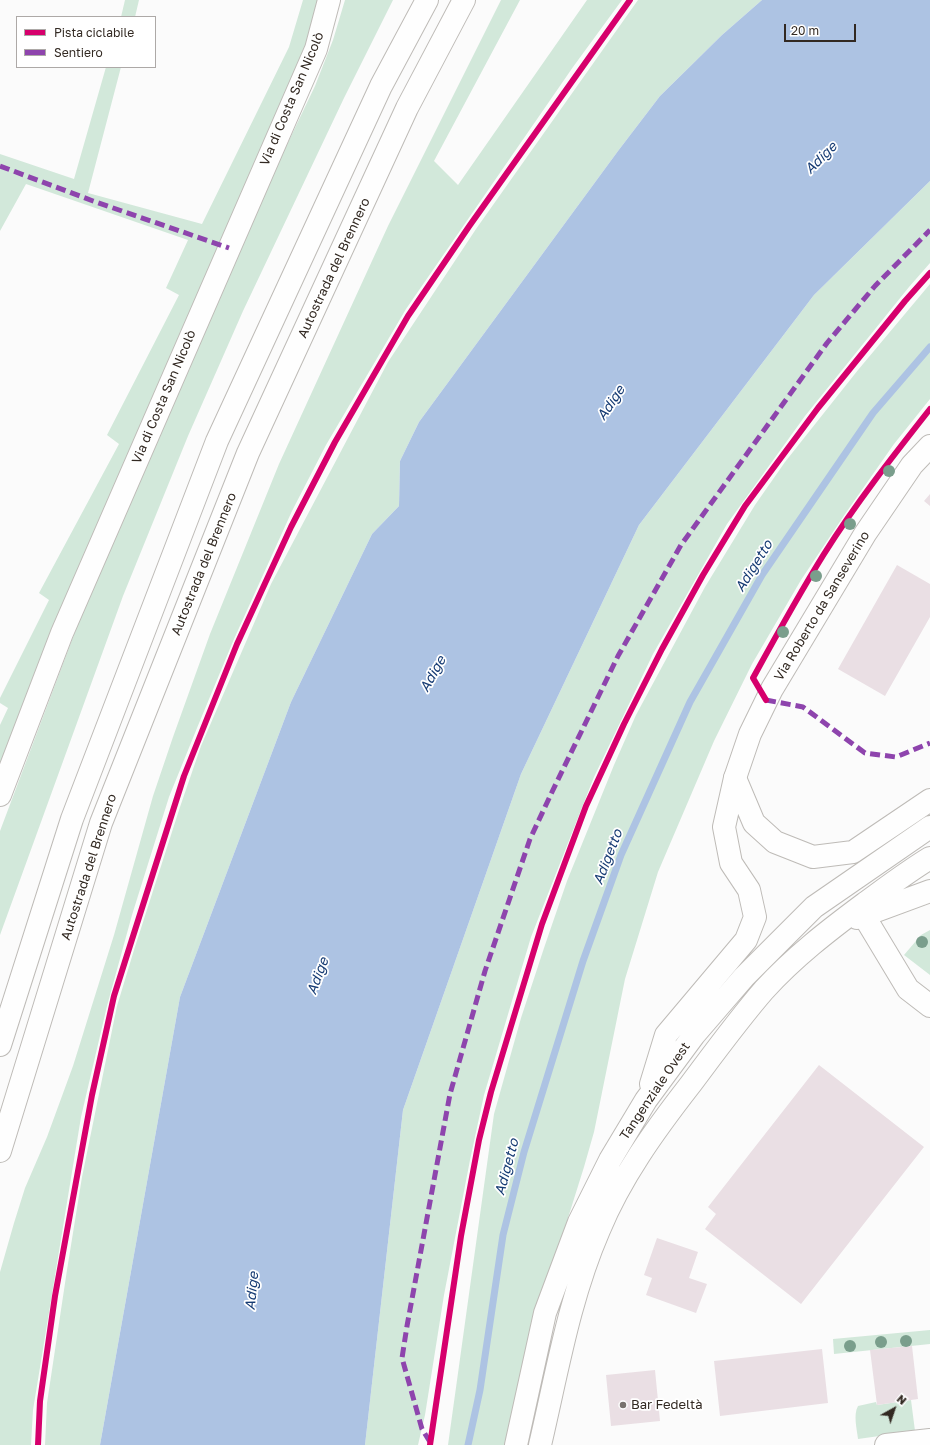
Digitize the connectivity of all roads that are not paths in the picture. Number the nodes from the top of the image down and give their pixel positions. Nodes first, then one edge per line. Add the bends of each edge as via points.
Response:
1 (330, 0) edge
2 (427, 0) edge
3 (464, 0) edge
4 (930, 446) edge
5 (735, 778) junction
6 (0, 795) edge
7 (930, 800) edge
8 (930, 827) edge
9 (930, 858) edge
10 (930, 891) edge
11 (864, 916) junction
12 (833, 927) junction
13 (930, 1006) edge
14 (0, 1044) edge
15 (646, 1100) junction
16 (0, 1151) edge
17 (930, 1440) edge
18 (516, 1445) edge
19 (540, 1445) edge
20 (886, 1445) edge

1 - 6 main road, Via di Costa San Nicolò via 316,49 62,633
2 - 14 main road via 381,86 217,441 72,819
3 - 16 main road, Autostrada del Brennero via 407,108 245,461 101,823
4 - 5 main road, Via Roberto da Sanseverino via 912,465 865,534 772,689 750,734
5 - 7 main road via 754,823 775,842 813,857 853,852
5 - 15 main road, Via Roberto da Sanseverino via 724,827 731,863 749,890 755,917 746,940 666,1034
8 - 15 main road, Tangenziale Ovest via 814,907 744,977 694,1035
9 - 12 main road, Tangenziale Ovest
10 - 11 main road
11 - 12 main road
11 - 13 main road via 908,989
12 - 19 main road, Tangenziale Ovest via 797,957 764,990 666,1116 630,1169 599,1229 584,1268 568,1322
15 - 18 main road, Tangenziale Ovest via 610,1160 577,1229 545,1314
17 - 20 main road

